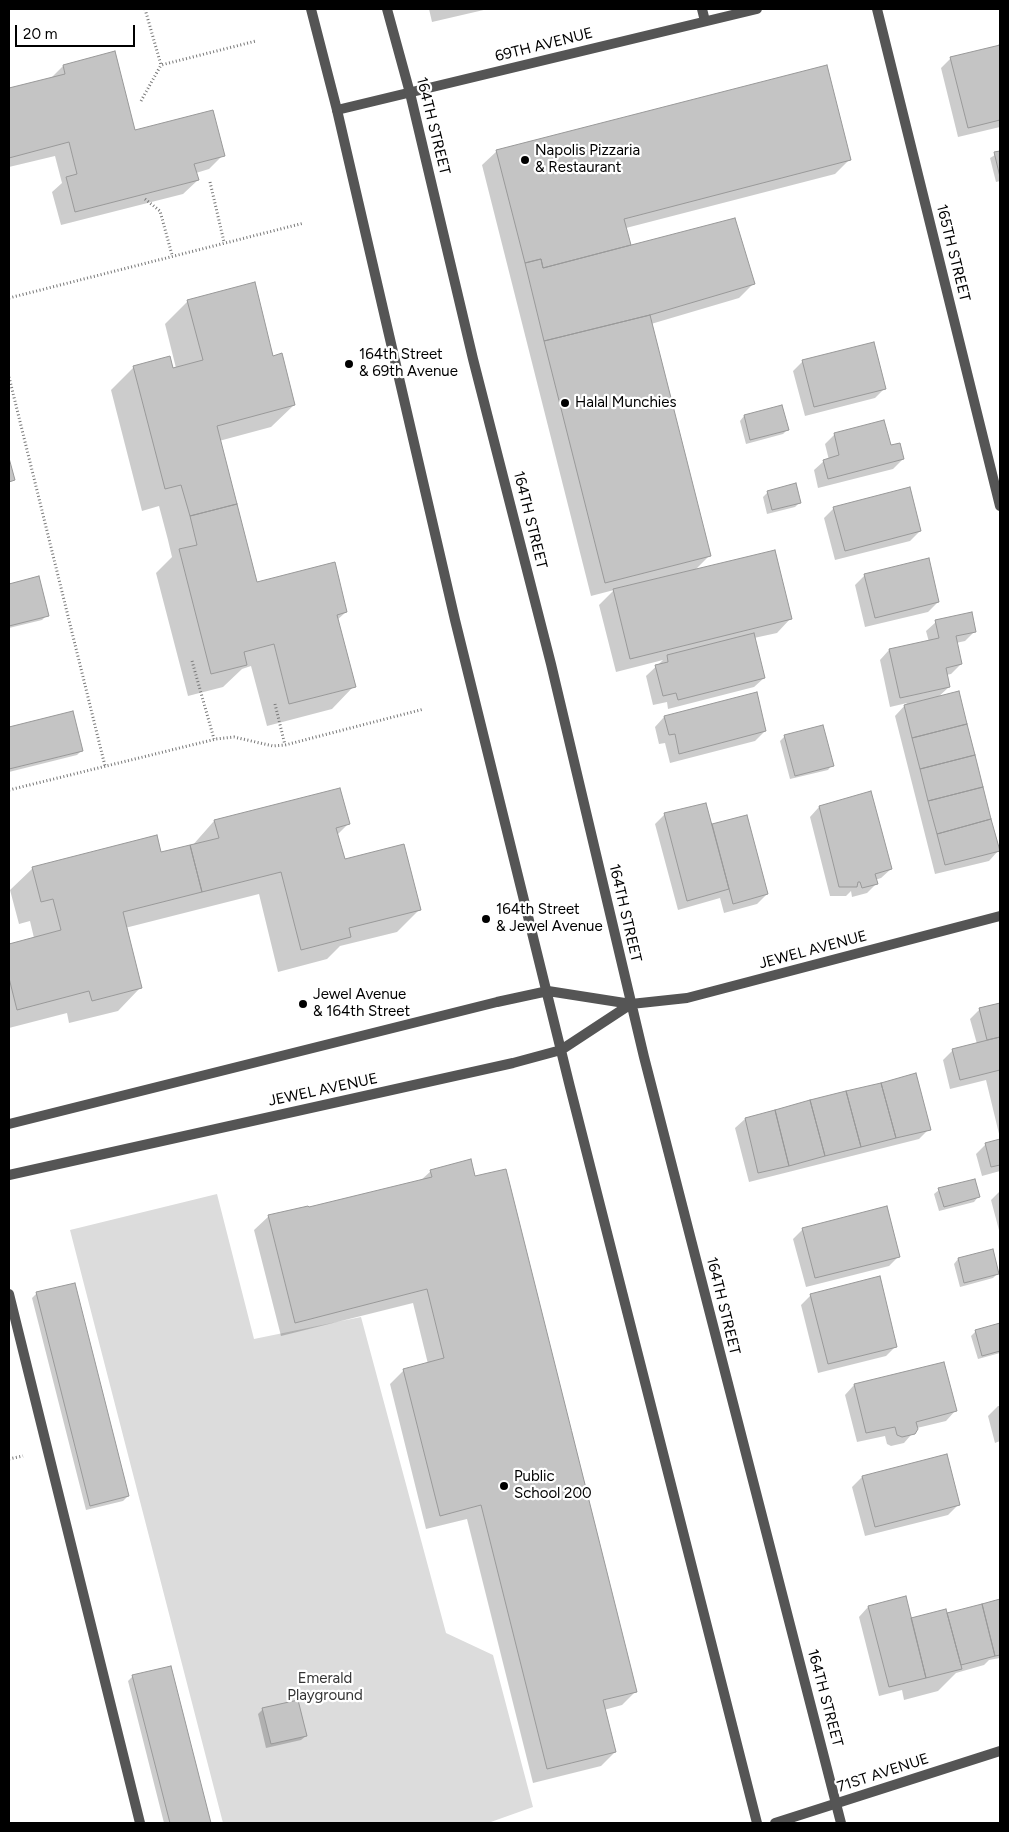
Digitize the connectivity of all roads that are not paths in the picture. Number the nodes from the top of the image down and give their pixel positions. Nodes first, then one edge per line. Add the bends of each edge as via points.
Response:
1 (311, 9) edge
2 (387, 9) edge
3 (702, 9) edge
4 (757, 9) edge
5 (877, 9) edge
6 (705, 21) junction
7 (410, 93) junction
8 (338, 110) junction
9 (1000, 506) edge
10 (1000, 916) edge
11 (548, 991) junction
12 (631, 1004) junction
13 (561, 1050) junction
14 (9, 1124) edge
15 (9, 1175) edge
16 (9, 1294) edge
17 (1000, 1751) edge
18 (837, 1803) junction
19 (140, 1823) edge
20 (757, 1823) edge
21 (775, 1823) edge
22 (841, 1823) edge

1 - 8 street
2 - 7 street, 164TH STREET
3 - 6 street
4 - 6 street, 69TH AVENUE
5 - 9 street, 165TH STREET
6 - 7 street, 69TH AVENUE
7 - 8 street, 69TH AVENUE
7 - 12 street, 164TH STREET via 473,358 554,674
8 - 11 street via 455,620
10 - 12 street, JEWEL AVENUE via 688,998
11 - 12 street, JEWEL AVENUE
11 - 13 street
11 - 14 street, JEWEL AVENUE
12 - 13 street, JEWEL AVENUE
12 - 18 street, 164TH STREET
13 - 15 street, JEWEL AVENUE
13 - 20 street
16 - 19 street
17 - 18 street, 71ST AVENUE
18 - 21 street, 71ST AVENUE
18 - 22 street, 164TH STREET

